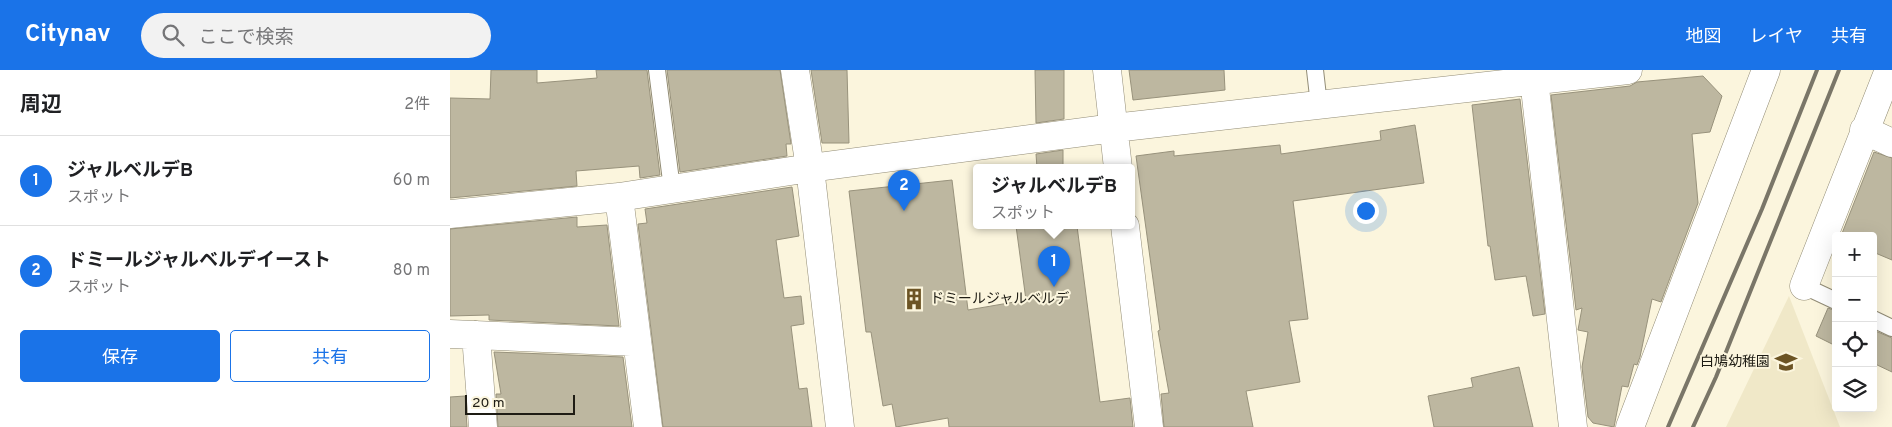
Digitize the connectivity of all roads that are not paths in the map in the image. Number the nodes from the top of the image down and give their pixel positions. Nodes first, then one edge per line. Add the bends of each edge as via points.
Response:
1 (657, 70) edge
2 (795, 70) edge
3 (1107, 70) edge
4 (1315, 70) edge
5 (1628, 70) edge
6 (1766, 70) edge
7 (1889, 70) edge
8 (1534, 75) edge
9 (1319, 105) junction
10 (1114, 128) junction
11 (1864, 130) junction
12 (1892, 143) edge
13 (1118, 164) edge
14 (810, 168) junction
15 (672, 189) junction
16 (620, 197) junction
17 (450, 214) edge
18 (1125, 229) edge
19 (1804, 286) joint
20 (1832, 299) edge
21 (1877, 321) edge
22 (1892, 328) edge
23 (463, 334) edge
24 (637, 342) junction
25 (483, 427) edge
26 (648, 427) edge
27 (840, 427) edge
28 (1149, 427) edge
29 (1573, 427) edge
30 (1630, 427) edge

1 - 15 lane
2 - 14 street
3 - 10 street
4 - 9 lane
5 - 8 street
6 - 30 street
7 - 11 street
8 - 9 street
8 - 29 street
9 - 10 street
10 - 13 street
10 - 14 street
11 - 12 street
11 - 19 street
14 - 15 street
14 - 27 street
15 - 16 street
16 - 17 street
16 - 24 street
18 - 28 street
19 - 20 lane
21 - 22 lane
23 - 24 street
23 - 25 street
24 - 26 street

